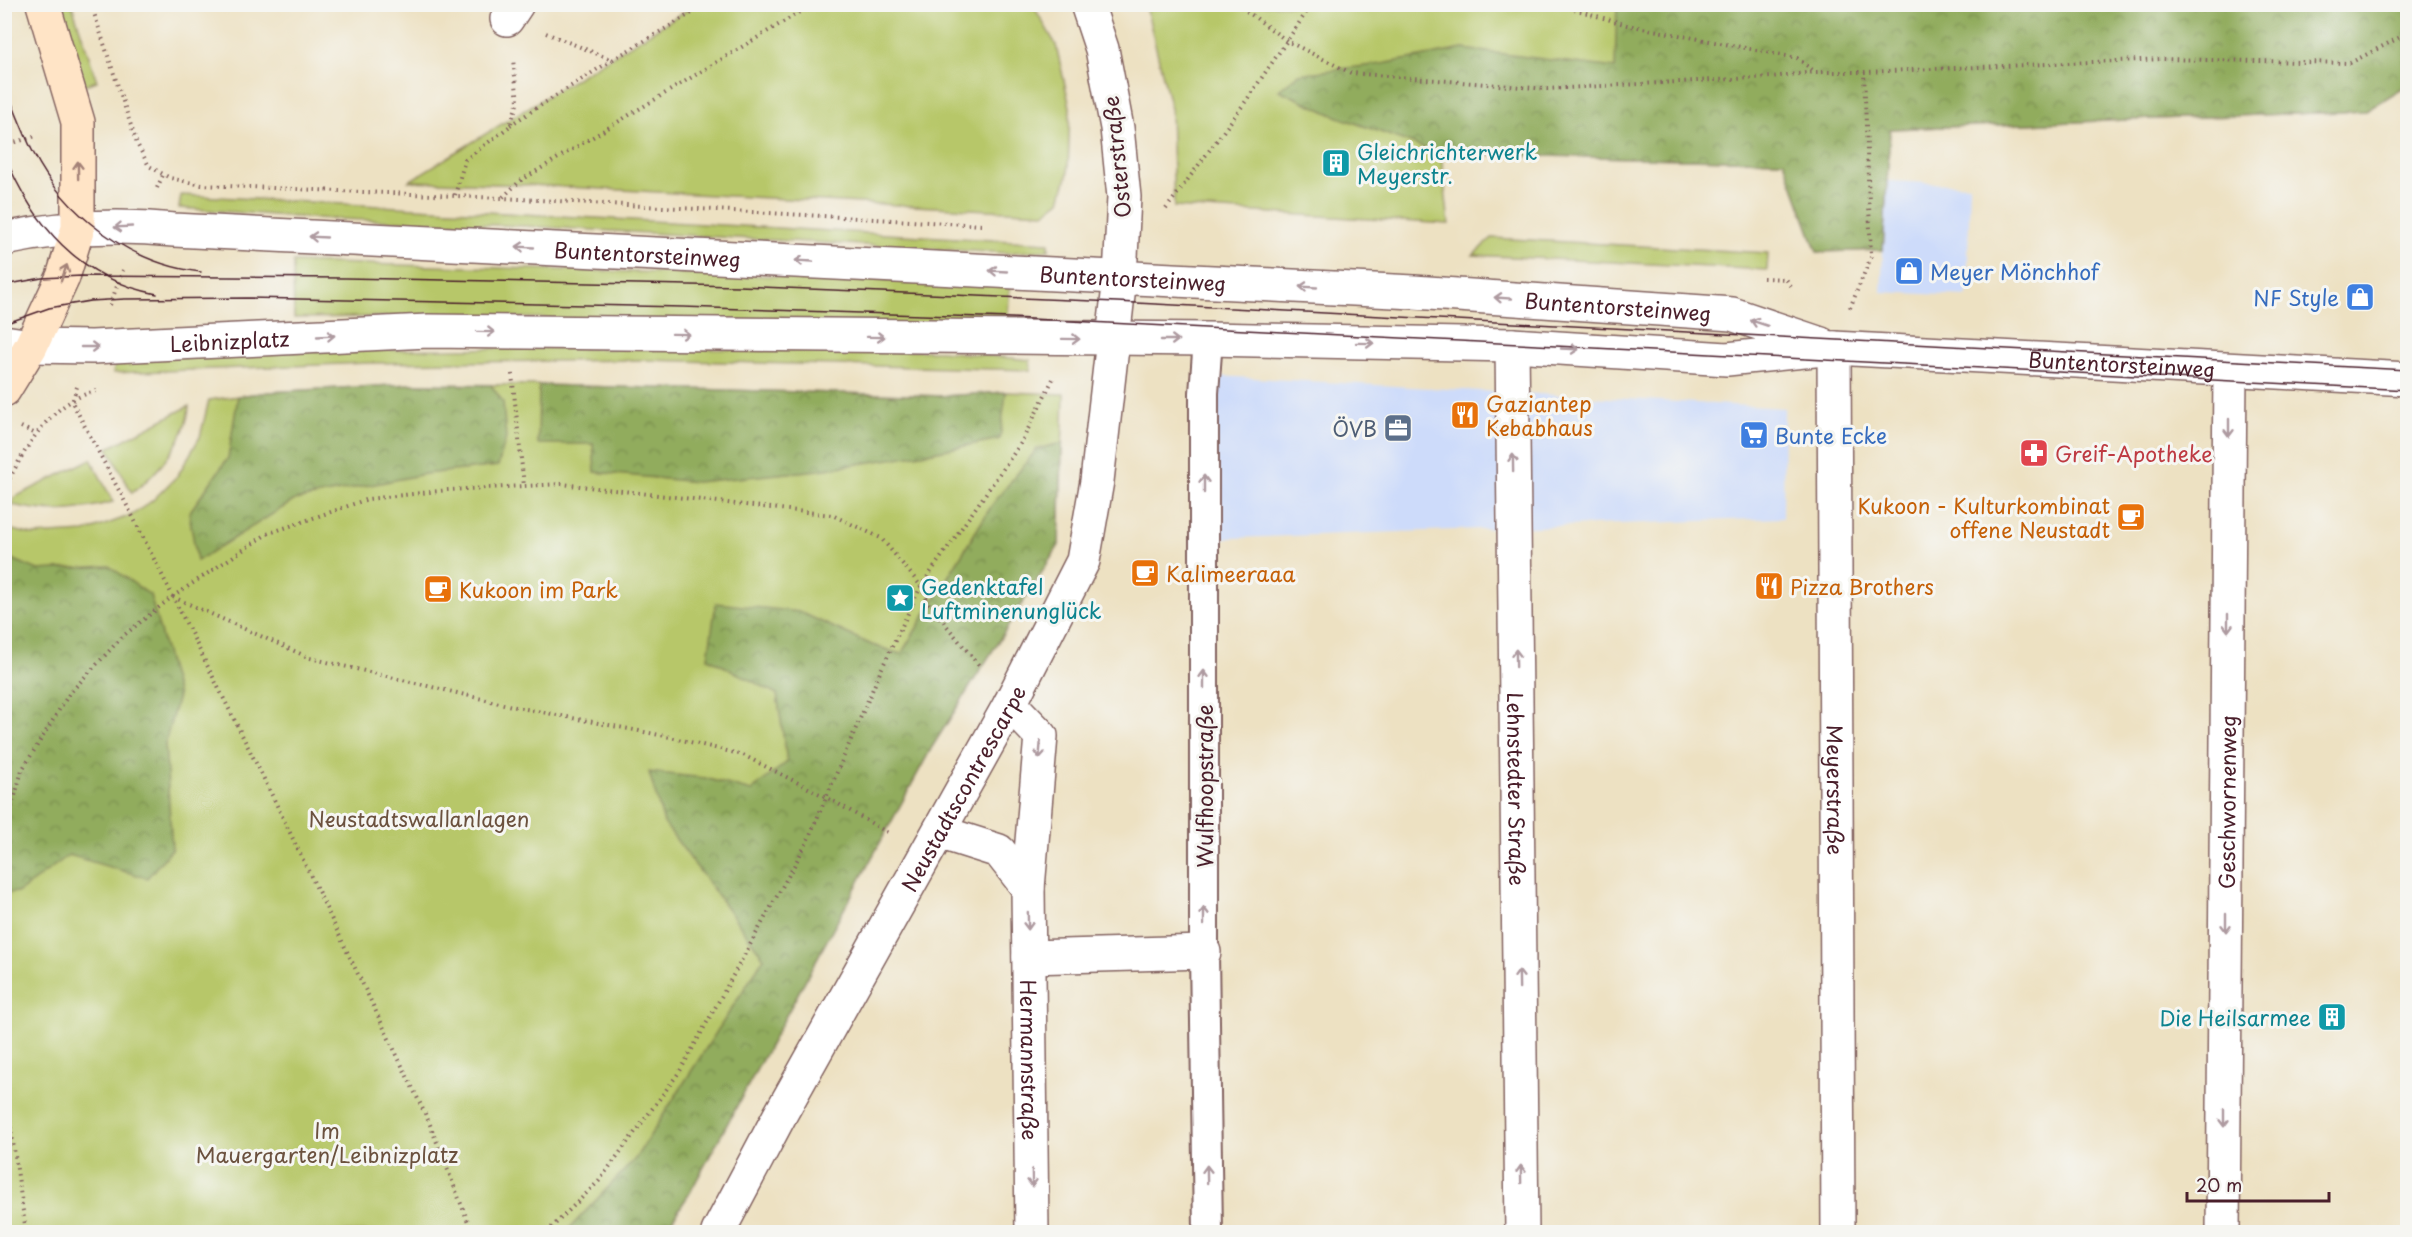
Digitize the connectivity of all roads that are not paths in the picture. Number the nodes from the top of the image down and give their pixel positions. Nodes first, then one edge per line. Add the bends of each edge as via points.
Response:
1 (42, 4) edge
2 (1087, 4) edge
3 (78, 228) junction
4 (4, 239) edge
5 (1120, 276) junction
6 (1113, 326) junction
7 (428, 332) joint
8 (1208, 339) junction
9 (18, 344) edge
10 (1512, 345) junction
11 (1834, 348) junction
12 (2230, 370) junction
13 (2408, 379) edge
14 (4, 390) edge
15 (1010, 704) junction
16 (932, 844) junction
17 (1028, 888) junction
18 (1204, 952) junction
19 (1029, 957) junction
20 (718, 1233) edge
21 (1032, 1233) edge
22 (1208, 1233) edge
23 (1522, 1233) edge
24 (1838, 1233) edge
25 (2223, 1233) edge

3 -> 1 main road via 78,122
2 - 5 street, Osterstraße via 1102,49 1117,128 1124,197
3 - 4 street
5 -> 3 street, Buntentorsteinweg via 141,226
9 -> 3 main road via 63,277
5 - 6 street, Osterstraße
11 -> 5 street, Buntentorsteinweg via 1732,314
7 -> 6 street, Buntentorsteinweg
6 -> 8 street, Buntentorsteinweg
6 - 15 street, Neustadtscontrescarpe via 1097,481 1083,561
9 -> 7 street, Leibnizplatz via 92,347
8 -> 10 street, Buntentorsteinweg
18 -> 8 lane, Wulfhoopstraße via 1204,393
9 - 14 main road
10 -> 11 street, Buntentorsteinweg via 1726,358
23 -> 10 street, Lehnstedter Straße
11 - 12 street, Buntentorsteinweg
11 - 24 street, Meyerstraße
12 - 13 street, Buntentorsteinweg
12 -> 25 street, Geschwornenweg
15 - 16 street, Neustadtscontrescarpe
15 -> 17 street, Hermannstraße via 1041,736
16 - 17 street via 999,851
16 - 20 street, Neustadtscontrescarpe
17 -> 19 street, Hermannstraße
18 - 19 street
22 -> 18 lane, Wulfhoopstraße
19 -> 21 street, Hermannstraße

